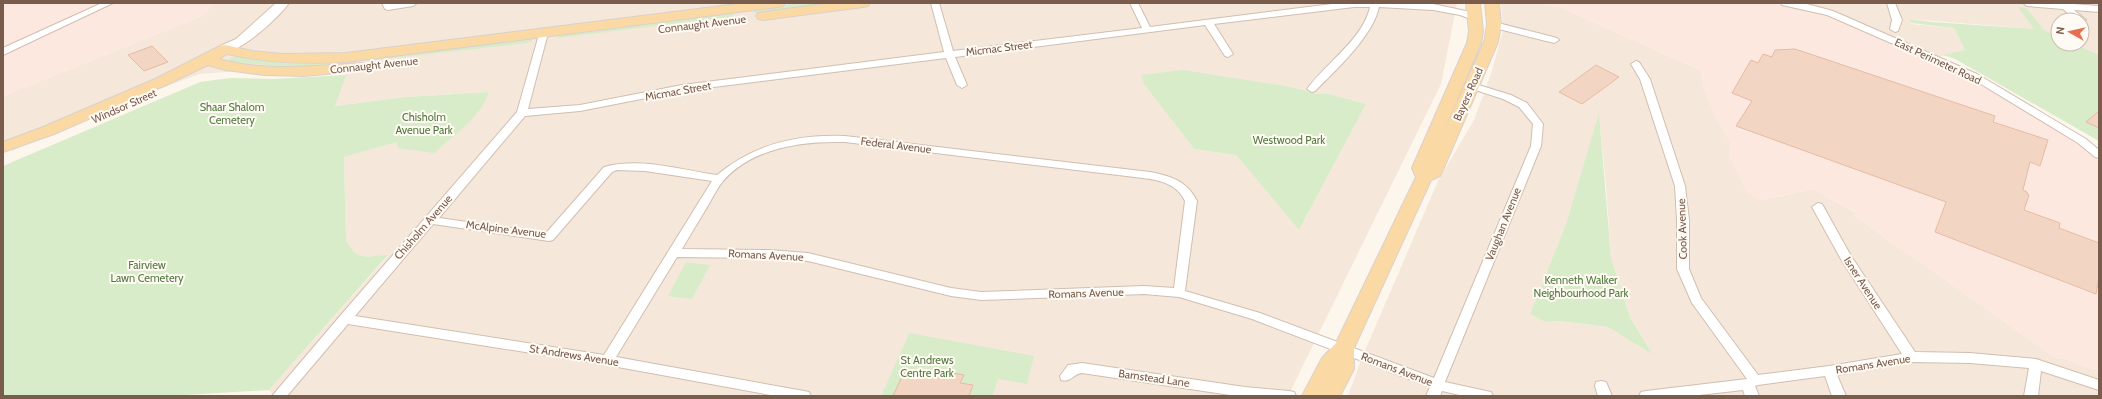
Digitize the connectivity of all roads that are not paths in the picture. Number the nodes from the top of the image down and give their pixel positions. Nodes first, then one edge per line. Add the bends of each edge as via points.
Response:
1 (109, 3) edge
2 (386, 3) edge
3 (413, 3) edge
4 (778, 3) edge
5 (863, 3) edge
6 (935, 3) edge
7 (1134, 3) edge
8 (1492, 3) edge
9 (1785, 3) edge
10 (1891, 3) edge
11 (2027, 3) edge
12 (286, 4) edge
13 (1375, 4) edge
14 (2066, 7) junction
15 (1475, 8) edge
16 (2099, 9) edge
17 (2072, 12) edge
18 (744, 13) junction
19 (1208, 22) junction
20 (1494, 25) junction
21 (1147, 29) junction
22 (1895, 29) dead end
23 (541, 39) junction
24 (1554, 40) dead end
25 (232, 48) junction
26 (3, 52) edge
27 (949, 54) junction
28 (1228, 54) dead end
29 (211, 61) junction
30 (1636, 64) dead end
31 (249, 70) junction
32 (181, 81) junction
33 (962, 85) dead end
34 (1472, 86) junction
35 (1312, 89) dead end
36 (522, 113) junction
37 (2082, 141) junction
38 (3, 147) edge
39 (2099, 147) edge
40 (2099, 155) edge
41 (3, 156) edge
42 (1424, 177) junction
43 (719, 179) junction
44 (1818, 207) dead end
45 (429, 220) junction
46 (673, 253) junction
47 (1179, 293) junction
48 (344, 319) junction
49 (1344, 348) junction
50 (1911, 357) junction
51 (607, 360) junction
52 (2036, 364) junction
53 (1829, 371) junction
54 (1066, 376) dead end
55 (2099, 384) edge
56 (1751, 387) edge
57 (1435, 390) edge
58 (1248, 394) edge
59 (279, 396) edge
60 (804, 396) edge
61 (1289, 396) edge
62 (1312, 396) edge
63 (1330, 396) edge
64 (1486, 396) edge
65 (1646, 396) edge
66 (1839, 396) edge
67 (2031, 396) edge

1 - 26 street
2 - 3 street via 388,7
4 - 18 main road, Connaught Avenue
5 - 18 main road, Connaught Avenue
6 - 27 street
7 - 21 street
8 - 20 main road, Bayers Road
9 - 37 street, East Perimeter Road via 1830,13 1932,56 1974,76
10 - 22 street via 1897,20
11 - 14 street
12 - 25 street, Windsor Street
13 - 15 street, Micmac Street via 1465,13
13 - 19 street, Micmac Street via 1354,4
13 - 35 street via 1376,9 1361,35
14 - 16 street
14 - 17 street
15 - 42 main road, Bayers Road via 1474,43 1420,168
18 - 23 main road, Connaught Avenue
19 - 21 street, Micmac Street
19 - 28 street
20 - 24 street
20 - 34 main road, Bayers Road via 1491,42
21 - 27 street, Micmac Street
23 - 25 main road, Connaught Avenue via 360,56 278,58
23 - 31 main road, Connaught Avenue via 366,67 291,71
23 - 36 street, Chisholm Avenue
25 - 29 main road, Windsor Street
27 - 33 street
27 - 36 street, Micmac Street via 682,88 580,108
29 - 31 main road, Connaught Avenue
29 - 32 main road, Windsor Street
29 - 38 main road, Windsor Street via 38,135
30 - 56 street, Cook Avenue via 1645,79 1680,186 1683,269 1689,286
31 - 32 main road via 217,71
32 - 41 main road, Windsor Street via 100,118
34 - 42 main road, Bayers Road via 1434,172
34 - 57 street, Vaughan Avenue via 1507,97 1523,106 1538,124 1536,146
36 - 45 street, Chisholm Avenue
37 - 39 street, East Perimeter Road
37 - 40 street, East Perimeter Road
42 - 49 main road, Bayers Road
43 - 45 street, McAlpine Avenue via 614,166 608,169 549,236
43 - 46 street, Federal Avenue
43 - 47 street, Federal Avenue via 746,158 767,149 794,140 823,137 1164,178 1182,187 1191,201
44 - 50 street, Isner Avenue via 1846,258
45 - 48 street, Chisholm Avenue
46 - 47 street, Romans Avenue via 808,257 951,292 981,296 1144,290
46 - 51 street, Federal Avenue
47 - 49 street, Romans Avenue via 1256,316
48 - 51 street, St Andrews Avenue
48 - 59 street, Chisholm Avenue
49 - 57 street, Romans Avenue
49 - 62 main road, Bayers Road via 1329,363
49 - 63 main road, Bayers Road via 1344,369
50 - 52 street, Romans Avenue via 1970,358
50 - 53 street, Romans Avenue
51 - 60 street, St Andrews Avenue
52 - 55 street, Romans Avenue
52 - 67 street
53 - 56 street, Romans Avenue
53 - 66 street
54 - 58 street, Barnstead Lane via 1073,370 1082,368
56 - 65 street, Romans Avenue
57 - 64 street, Romans Avenue
58 - 61 street, Barnstead Lane

